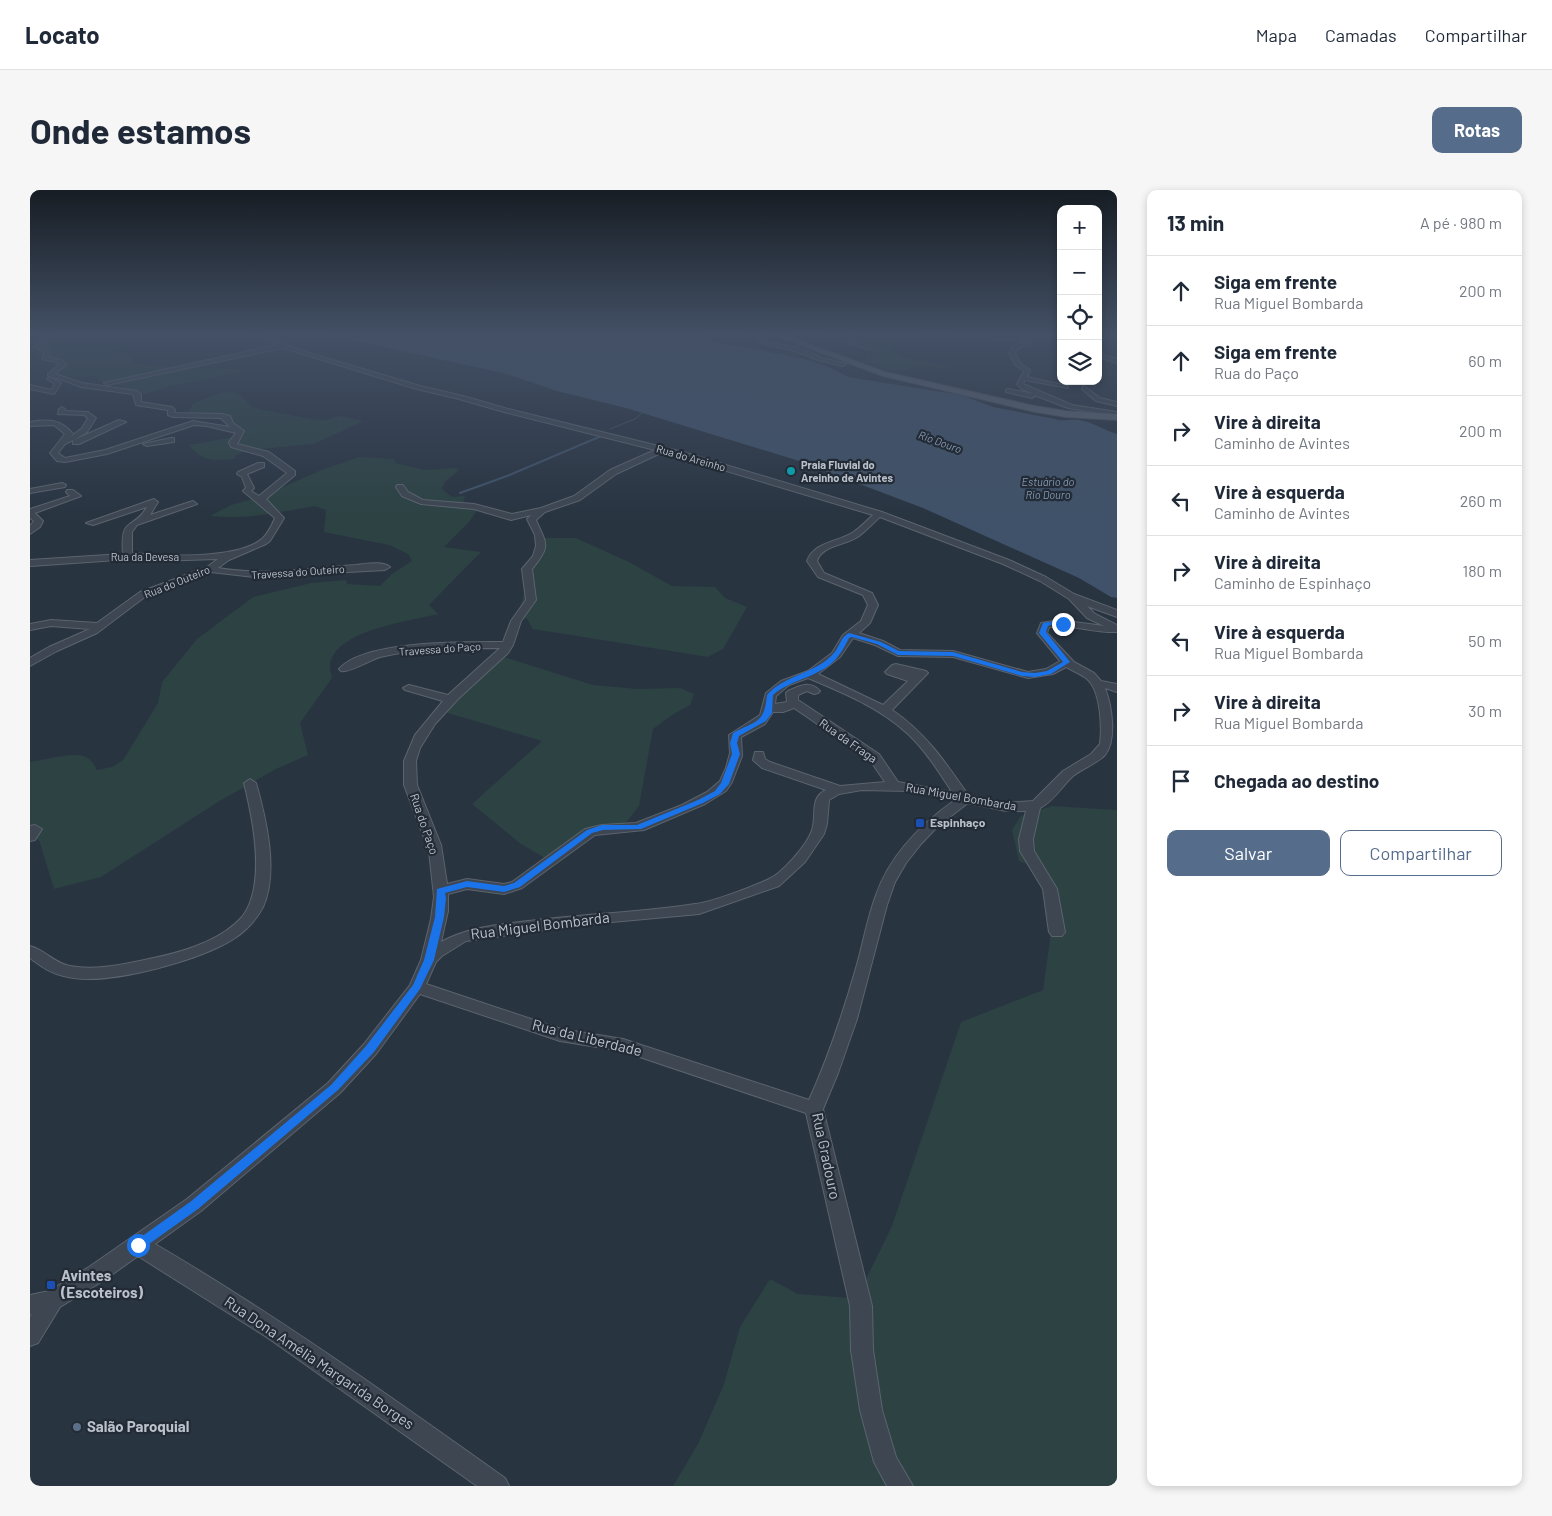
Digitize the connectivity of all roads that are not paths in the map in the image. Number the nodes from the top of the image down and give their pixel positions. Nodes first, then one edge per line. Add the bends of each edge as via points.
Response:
1 (138, 395) edge
2 (453, 395) edge
3 (976, 395) edge
4 (1034, 395) edge
5 (1042, 395) edge
6 (1093, 395) edge
7 (1048, 398) junction
8 (1117, 404) edge
9 (62, 410) dead end
10 (1113, 415) edge
11 (30, 422) edge
12 (38, 423) junction
13 (126, 423) dead end
14 (49, 424) dead end
15 (240, 432) junction
16 (171, 440) dead end
17 (64, 442) junction
18 (56, 448) junction
19 (662, 450) junction
20 (108, 452) junction
21 (261, 465) dead end
22 (62, 485) dead end
23 (400, 487) dead end
24 (30, 491) edge
25 (70, 492) dead end
26 (262, 501) junction
27 (193, 504) dead end
28 (545, 508) junction
29 (30, 512) edge
30 (879, 514) junction
31 (90, 523) dead end
32 (131, 524) junction
33 (30, 531) edge
34 (128, 556) junction
35 (230, 556) junction
36 (30, 563) edge
37 (385, 567) dead end
38 (210, 569) junction
39 (1070, 596) junction
40 (1117, 614) edge
41 (99, 626) junction
42 (30, 627) edge
43 (1117, 629) edge
44 (852, 634) junction
45 (508, 644) junction
46 (1067, 662) junction
47 (30, 663) edge
48 (345, 669) dead end
49 (808, 674) junction
50 (915, 679) dead end
51 (1097, 684) junction
52 (409, 688) dead end
53 (1117, 689) edge
54 (814, 691) dead end
55 (452, 700) junction
56 (794, 704) junction
57 (769, 708) junction
58 (884, 711) junction
59 (759, 755) dead end
60 (250, 783) dead end
61 (894, 786) junction
62 (840, 790) junction
63 (964, 800) junction
64 (1034, 806) junction
65 (440, 891) junction
66 (1057, 932) dead end
67 (30, 951) edge
68 (429, 960) junction
69 (417, 987) junction
70 (814, 1109) junction
71 (138, 1245) junction
72 (53, 1300) junction
73 (30, 1305) edge
74 (30, 1336) edge
75 (497, 1486) edge
76 (901, 1486) edge

1 - 15 street via 138,404 166,407 172,410 170,414 222,416
2 - 19 street, Rua do Areinho
3 - 10 main road via 1035,409
4 - 7 street
5 - 7 street
6 - 8 street via 1098,400
7 - 10 street via 1070,407
9 - 17 street via 60,412 86,414 92,418 80,434
11 - 12 street
12 - 14 street
12 - 17 street via 62,424 69,434
13 - 18 street via 110,426
15 - 20 street via 193,423
15 - 26 street via 234,445 266,454 292,473
16 - 20 street
17 - 18 street
18 - 20 street via 54,453 65,460
19 - 28 street via 613,472 577,498
19 - 30 street, Rua do Areinho
21 - 26 street, Rua do Outeiro via 241,474 250,488 248,493
22 - 24 street
23 - 28 street via 414,500 468,506 511,517
25 - 29 street via 77,496
26 - 35 street, Rua do Outeiro via 280,518 263,542
27 - 32 street
28 - 45 street, Rua do Paço via 531,519 542,540 535,560 527,569 531,600 518,617
29 - 33 street via 39,521
30 - 39 street, Rua do Areinho via 1006,562 1044,579
30 - 44 street via 855,535 823,548 812,561 812,566 821,575 871,597 874,605 871,612 865,623
31 - 32 street via 154,502 148,514
32 - 34 street via 126,532
34 - 35 street, Rua da Devesa
34 - 36 street, Rua da Devesa
35 - 38 street, Rua do Outeiro
37 - 38 street, Travessa do Outeiro via 268,575 243,575
38 - 41 street, Rua do Outeiro via 143,594
39 - 40 street, Rua do Areinho
39 - 43 street via 1091,616
41 - 42 street via 51,623
41 - 47 street, Rua do Outeiro
43 - 46 street, Rua Miguel Bombarda via 1045,625 1042,633
44 - 46 street via 898,653 953,654 1028,675 1049,672
44 - 49 street via 836,655
45 - 48 street, Travessa do Paço via 415,648 362,659
45 - 55 street, Rua do Paço
46 - 51 street, Rua Miguel Bombarda via 1093,677
49 - 57 street via 779,686 770,695
49 - 58 street
50 - 58 street
51 - 53 street
51 - 64 street, Rua Miguel Bombarda via 1106,708 1108,740 1104,748 1069,773 1044,801
52 - 55 street
54 - 56 street via 808,687 792,692
55 - 65 street, Rua do Paço via 426,726 414,749 409,774 417,807 434,845
56 - 57 street
56 - 61 street, Rua da Fraga via 875,757
57 - 65 street via 764,719 735,735 736,754 725,784 718,792 638,827 602,828 590,832 517,885 504,889 467,884
58 - 63 street via 924,745
59 - 62 street, Rua Miguel Bombarda via 759,760 766,765
60 - 67 street via 262,841 263,876 254,910 247,921 230,935 178,958 80,974 51,966
61 - 62 street, Rua Miguel Bombarda
61 - 63 street, Rua Miguel Bombarda
62 - 68 street, Rua Miguel Bombarda via 828,792 822,799 820,830 790,871 774,883 699,909 590,919 462,937 436,952
63 - 64 street, Rua Miguel Bombarda via 1006,807
63 - 70 street, Rua Gradouro via 940,816 915,841 893,872 881,898 849,1021
64 - 66 street via 1026,839 1027,850 1050,889
65 - 68 street, Rua do Paço via 439,917
68 - 69 street, Rua Miguel Bombarda
69 - 70 street, Rua da Liberdade via 560,1035 623,1045
69 - 71 street, Rua Miguel Bombarda via 370,1049 334,1088 194,1206
70 - 76 street, Rua Gradouro via 860,1306 862,1350 871,1410 886,1462
71 - 72 street, Rua Miguel Bombarda
71 - 75 street, Rua Dona Amélia Margarida Borges via 329,1368
72 - 73 street, Rua Miguel Bombarda
72 - 74 street, Rua Miguel Bombarda

